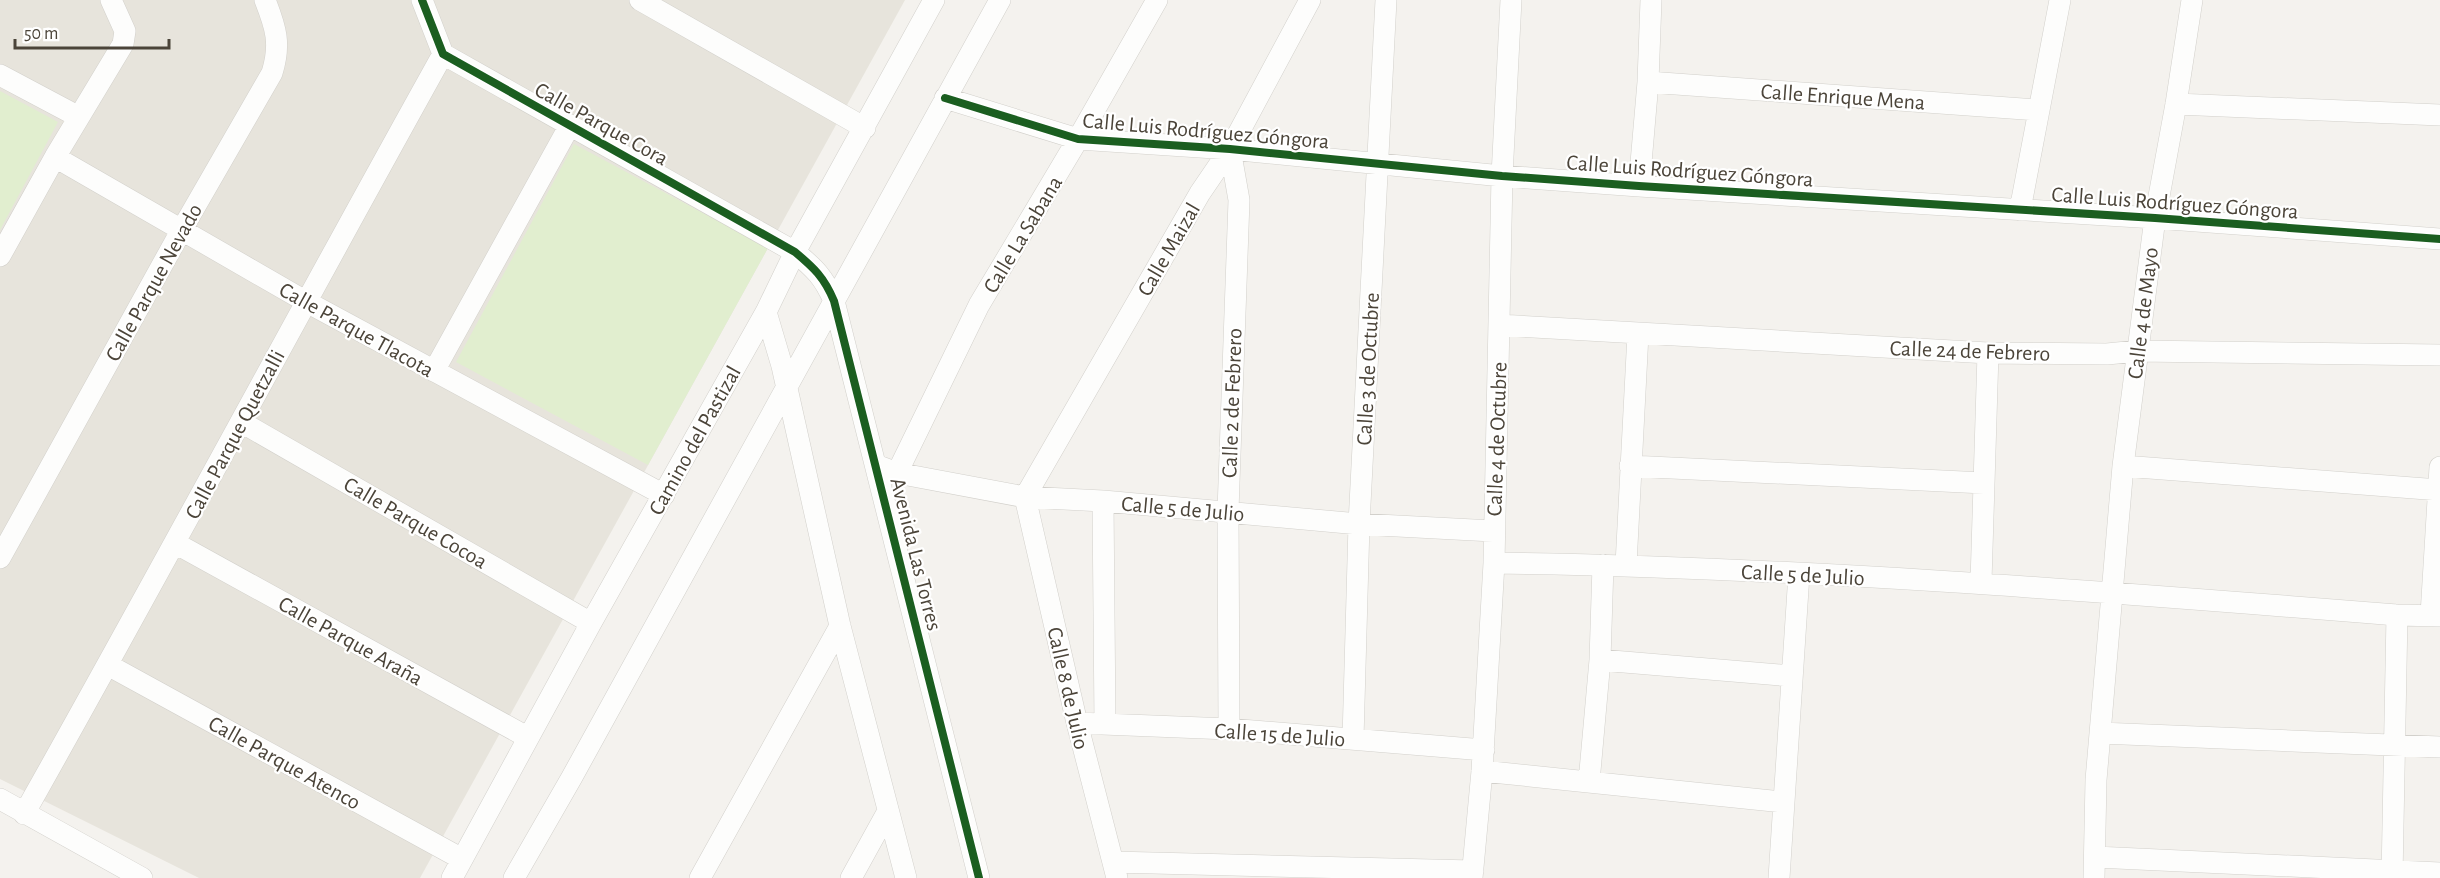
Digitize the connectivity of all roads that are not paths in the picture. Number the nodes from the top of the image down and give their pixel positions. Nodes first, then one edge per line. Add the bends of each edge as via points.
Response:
1 (111, 0) edge
2 (265, 0) edge
3 (422, 0) edge
4 (640, 0) edge
5 (1000, 0) edge
6 (1157, 0) edge
7 (1310, 0) edge
8 (1386, 0) edge
9 (1511, 0) edge
10 (1651, 0) edge
11 (2060, 0) edge
12 (2192, 0) edge
13 (932, 1) edge
14 (443, 54) junction
15 (0, 75) edge
16 (1648, 82) junction
17 (945, 98) junction
18 (2176, 104) junction
19 (2037, 110) junction
20 (2440, 115) edge
21 (79, 117) junction
22 (570, 125) junction
23 (865, 128) junction
24 (1078, 139) junction
25 (1230, 149) junction
26 (55, 157) junction
27 (1377, 163) junction
28 (1503, 176) junction
29 (1639, 186) junction
30 (2020, 210) junction
31 (2155, 218) junction
32 (181, 231) junction
33 (2440, 239) edge
34 (795, 252) junction
35 (0, 256) edge
36 (305, 301) junction
37 (834, 301) junction
38 (766, 312) junction
39 (1500, 325) junction
40 (1638, 334) junction
41 (2137, 351) junction
42 (1988, 353) junction
43 (2440, 355) edge
44 (434, 371) junction
45 (785, 387) junction
46 (241, 422) junction
47 (876, 465) junction
48 (1630, 466) junction
49 (2123, 466) junction
50 (2440, 467) edge
51 (897, 473) junction
52 (1984, 483) junction
53 (2439, 489) edge
54 (664, 495) junction
55 (1025, 497) junction
56 (1103, 501) junction
57 (1227, 511) junction
58 (1359, 524) junction
59 (1493, 531) junction
60 (175, 543) junction
61 (0, 558) edge
62 (1494, 563) junction
63 (1603, 565) junction
64 (1626, 565) junction
65 (1799, 574) junction
66 (1981, 582) junction
67 (2112, 592) junction
68 (2397, 615) junction
69 (2436, 616) edge
70 (591, 622) junction
71 (840, 626) junction
72 (1600, 660) junction
73 (108, 665) junction
74 (1791, 676) junction
75 (1077, 723) junction
76 (1106, 724) junction
77 (1229, 729) junction
78 (2100, 733) junction
79 (528, 737) junction
80 (1353, 739) junction
81 (2393, 745) junction
82 (2440, 747) edge
83 (1484, 750) junction
84 (1482, 771) junction
85 (1589, 782) junction
86 (0, 799) edge
87 (1782, 802) junction
88 (888, 811) junction
89 (24, 814) junction
90 (462, 859) junction
91 (2095, 867) edge
92 (1115, 870) edge
93 (2440, 873) edge
94 (1472, 874) edge
95 (2392, 874) edge
96 (142, 878) edge
97 (452, 878) edge
98 (514, 878) edge
99 (700, 878) edge
100 (851, 878) edge
101 (906, 878) edge
102 (979, 878) edge
103 (1779, 878) edge

1 - 21 street via 125,40
2 - 32 street, Calle Parque Nevado via 278,41 272,73
3 - 14 street
4 - 23 street
5 - 17 street
6 - 24 street, Calle La Sabana
7 - 25 street, Calle Maizal
8 - 27 street, Calle 3 de Octubre
9 - 28 street, Calle 4 de Octubre
10 - 16 street
11 - 19 street
12 - 18 street, Calle 4 de Mayo
13 - 23 street, Camino del Pastizal
14 - 22 street, Calle Parque Cora
14 - 36 street, Calle Parque Quetzalli
15 - 21 street
16 - 19 street, Calle Enrique Mena
16 - 29 street
17 - 24 street, Calle Luis Rodríguez Góngora
17 - 37 street
18 - 20 street
18 - 31 street, Calle 4 de Mayo
19 - 30 street
21 - 26 street
22 - 34 street, Calle Parque Cora
22 - 44 street
23 - 34 street, Camino del Pastizal
24 - 25 street, Calle Luis Rodríguez Góngora
24 - 51 street, Calle La Sabana via 979,305
25 - 27 street, Calle Luis Rodríguez Góngora
25 - 55 street, Calle Maizal via 1200,193
25 - 57 street, Calle 2 de Febrero via 1239,200
26 - 32 street, Calle Parque Tlacota
26 - 35 street
27 - 28 street, Calle Luis Rodríguez Góngora
27 - 58 street, Calle 3 de Octubre
28 - 29 street, Calle Luis Rodríguez Góngora
28 - 39 street, Calle 4 de Octubre
29 - 30 street, Calle Luis Rodríguez Góngora
30 - 31 street, Calle Luis Rodríguez Góngora
31 - 33 street, Calle Luis Rodríguez Góngora
31 - 41 street, Calle 4 de Mayo
32 - 36 street, Calle Parque Tlacota
32 - 61 street, Calle Parque Nevado
34 - 37 street, Avenida Las Torres via 822,277
34 - 38 street, Camino del Pastizal
36 - 44 street, Calle Parque Tlacota
36 - 46 street, Calle Parque Quetzalli
37 - 45 street
37 - 47 street, Avenida Las Torres
38 - 45 street
38 - 54 street, Camino del Pastizal
39 - 40 street, Calle 24 de Febrero
39 - 59 street, Calle 4 de Octubre
40 - 42 street, Calle 24 de Febrero
40 - 48 street
41 - 42 street, Calle 24 de Febrero
41 - 43 street, Calle 24 de Febrero
41 - 49 street, Calle 4 de Mayo
42 - 52 street
44 - 54 street, Calle Parque Tlacota
45 - 71 street
45 - 98 street
46 - 60 street, Calle Parque Quetzalli
46 - 70 street, Calle Parque Cocoa
47 - 51 street, Calle 5 de Julio
47 - 102 street, Avenida Las Torres
48 - 52 street
48 - 64 street
49 - 53 street
49 - 67 street, Calle 4 de Mayo
50 - 53 street
51 - 55 street, Calle 5 de Julio
52 - 66 street
53 - 69 street
54 - 70 street, Camino del Pastizal
55 - 56 street, Calle 5 de Julio
55 - 75 street, Calle 8 de Julio
56 - 57 street, Calle 5 de Julio
56 - 76 street
57 - 58 street, Calle 5 de Julio
57 - 77 street, Calle 2 de Febrero
58 - 59 street, Calle 5 de Julio
58 - 80 street, Calle 3 de Octubre
59 - 62 street, Calle 4 de Octubre
60 - 73 street, Calle Parque Quetzalli
60 - 79 street, Calle Parque Araña
62 - 63 street, Calle 5 de Julio
62 - 83 street, Calle 4 de Octubre
63 - 64 street, Calle 5 de Julio
63 - 72 street
64 - 65 street, Calle 5 de Julio
65 - 66 street, Calle 5 de Julio
65 - 74 street
66 - 67 street, Calle 5 de Julio
67 - 68 street, Calle 5 de Julio
67 - 78 street, Calle 4 de Mayo
68 - 69 street, Calle 5 de Julio
68 - 81 street
70 - 79 street, Camino del Pastizal
71 - 88 street
71 - 99 street
72 - 74 street
72 - 85 street
73 - 89 street, Calle Parque Quetzalli
73 - 90 street, Calle Parque Atenco
74 - 87 street
75 - 76 street, Calle 15 de Julio
75 - 92 street, Calle 8 de Julio
76 - 77 street, Calle 15 de Julio
77 - 80 street, Calle 15 de Julio
78 - 81 street
78 - 91 street, Calle 4 de Mayo
79 - 90 street, Camino del Pastizal
80 - 83 street, Calle 15 de Julio
81 - 82 street
81 - 95 street
83 - 84 street, Calle 4 de Octubre
84 - 85 street
84 - 94 street, Calle 4 de Octubre
85 - 87 street
86 - 89 street
87 - 103 street
88 - 100 street
88 - 101 street
89 - 96 street
90 - 97 street, Camino del Pastizal
91 - 95 street
92 - 94 street
93 - 95 street

